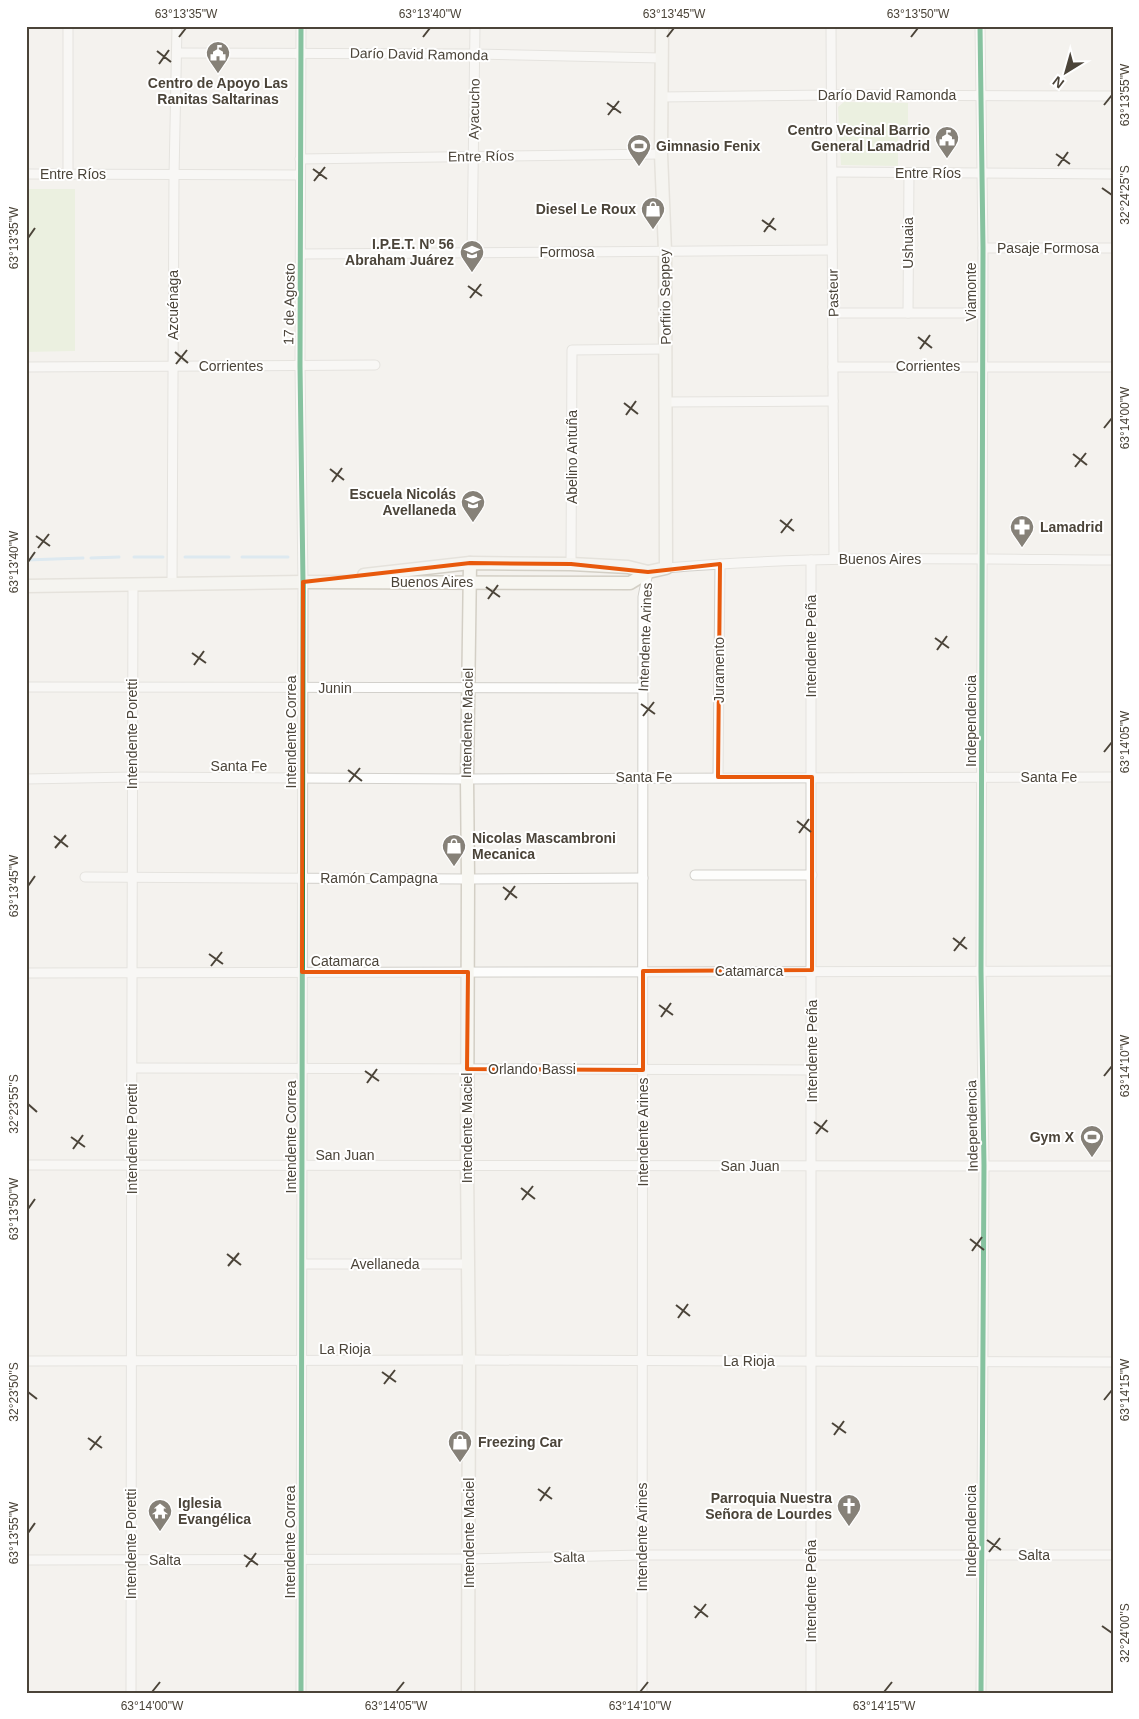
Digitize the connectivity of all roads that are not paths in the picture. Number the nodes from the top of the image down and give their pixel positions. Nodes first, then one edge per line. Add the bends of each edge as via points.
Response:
1 (68, 26) edge
2 (177, 26) edge
3 (301, 26) edge
4 (475, 26) edge
5 (662, 26) edge
6 (831, 26) edge
7 (980, 26) edge
8 (300, 52) junction
9 (177, 53) junction
10 (475, 54) junction
11 (661, 58) junction
12 (832, 95) junction
13 (980, 95) junction
14 (1113, 96) edge
15 (661, 97) junction
16 (661, 154) junction
17 (474, 156) junction
18 (300, 159) junction
19 (833, 172) junction
20 (908, 173) junction
21 (982, 173) junction
22 (26, 174) edge
23 (68, 174) junction
24 (1113, 174) edge
25 (300, 175) junction
26 (174, 176) junction
27 (983, 248) junction
28 (1113, 248) edge
29 (832, 250) junction
30 (664, 251) junction
31 (472, 253) junction
32 (301, 254) junction
33 (833, 313) junction
34 (908, 313) junction
35 (982, 313) junction
36 (665, 349) junction
37 (173, 366) junction
38 (300, 366) junction
39 (375, 366) dead end
40 (983, 366) junction
41 (26, 367) edge
42 (833, 367) junction
43 (1113, 367) edge
44 (833, 401) junction
45 (665, 402) junction
46 (834, 559) junction
47 (981, 559) junction
48 (811, 560) junction
49 (1113, 560) edge
50 (470, 563) junction
51 (571, 564) junction
52 (720, 564) junction
53 (666, 568) junction
54 (648, 572) junction
55 (303, 582) junction
56 (469, 582) junction
57 (134, 584) junction
58 (172, 584) junction
59 (26, 586) edge
60 (26, 687) edge
61 (132, 687) junction
62 (303, 688) junction
63 (468, 688) junction
64 (643, 688) junction
65 (132, 777) junction
66 (643, 777) junction
67 (718, 777) junction
68 (812, 777) junction
69 (982, 777) junction
70 (1113, 777) edge
71 (302, 778) junction
72 (26, 779) edge
73 (467, 779) junction
74 (695, 875) dead end
75 (812, 875) junction
76 (86, 877) dead end
77 (130, 877) junction
78 (302, 878) junction
79 (643, 878) junction
80 (468, 879) junction
81 (812, 970) junction
82 (643, 971) junction
83 (982, 971) junction
84 (1113, 971) edge
85 (302, 972) junction
86 (468, 972) junction
87 (26, 973) edge
88 (132, 973) junction
89 (133, 1068) junction
90 (302, 1068) junction
91 (467, 1069) junction
92 (643, 1070) junction
93 (812, 1070) junction
94 (26, 1165) edge
95 (132, 1165) junction
96 (984, 1165) junction
97 (302, 1166) junction
98 (467, 1166) junction
99 (643, 1166) junction
100 (812, 1166) junction
101 (1113, 1166) edge
102 (302, 1264) junction
103 (468, 1264) junction
104 (302, 1360) junction
105 (469, 1360) junction
106 (26, 1361) edge
107 (642, 1361) junction
108 (812, 1361) junction
109 (131, 1362) junction
110 (983, 1362) junction
111 (1113, 1362) edge
112 (642, 1555) junction
113 (811, 1555) junction
114 (982, 1555) junction
115 (1113, 1555) edge
116 (468, 1559) junction
117 (26, 1560) edge
118 (132, 1560) junction
119 (302, 1560) junction
120 (131, 1693) edge
121 (302, 1693) edge
122 (468, 1693) edge
123 (642, 1693) edge
124 (811, 1693) edge
125 (981, 1693) edge

1 - 23 street
2 - 9 street, Azcuénaga
3 - 8 street, 17 de Agosto
4 - 10 street, Ayacucho
5 - 11 main road, Porfirio Seppey
6 - 12 street, Pasteur
7 - 13 street, Viamonte
8 - 9 street, Darío David Ramonda
8 - 10 street, Darío David Ramonda
8 - 18 street, 17 de Agosto
9 - 26 street, Azcuénaga
10 - 11 street, Darío David Ramonda
10 - 17 street, Ayacucho
11 - 15 main road, Porfirio Seppey
12 - 13 street, Darío David Ramonda
12 - 15 street, Darío David Ramonda
12 - 19 street, Pasteur
13 - 14 street, Darío David Ramonda
13 - 21 street, Viamonte
15 - 16 main road, Porfirio Seppey
16 - 17 street, Entre Ríos
16 - 30 main road, Porfirio Seppey
17 - 18 street, Entre Ríos
17 - 31 street, Ayacucho
18 - 25 street, 17 de Agosto
19 - 20 street, Entre Ríos
19 - 29 street, Pasteur
20 - 21 street, Entre Ríos
20 - 34 street, Ushuaia
21 - 24 street, Entre Ríos
21 - 27 street, Viamonte
22 - 23 street, Entre Ríos
23 - 26 street, Entre Ríos
25 - 26 street, Entre Ríos
25 - 32 street, 17 de Agosto
26 - 37 street, Azcuénaga
27 - 28 street, Pasaje Formosa
27 - 35 street, Viamonte
29 - 30 street, Formosa
29 - 33 street, Pasteur
30 - 31 street, Formosa
30 - 36 main road, Porfirio Seppey
31 - 32 street, Formosa
32 - 38 street, 17 de Agosto
33 - 34 street
33 - 42 street, Pasteur
34 - 35 street
35 - 40 street, Viamonte
36 - 45 main road, Porfirio Seppey
36 - 51 street, Abelino Antuña via 572,350
37 - 38 street, Corrientes
37 - 41 street, Corrientes
37 - 58 street, Azcuénaga
38 - 39 street, Corrientes
38 - 55 street, 17 de Agosto
40 - 42 street, Corrientes
40 - 43 street, Corrientes
40 - 47 street, Viamonte
42 - 44 street, Pasteur
44 - 45 street
44 - 46 street, Pasteur
45 - 53 main road, Porfirio Seppey
46 - 47 street, Buenos Aires
46 - 48 street, Buenos Aires
47 - 49 street, Buenos Aires
47 - 69 street, Independencia
48 - 52 street, Buenos Aires
48 - 68 street, Intendente Peña
50 - 51 main road, Buenos Aires
50 - 55 main road, Buenos Aires
50 - 56 main road, Intendente Maciel
51 - 54 main road, Buenos Aires via 628,567
52 - 53 street, Buenos Aires
52 - 67 street, Juramento
53 - 54 main road, Buenos Aires
54 - 56 main road, Buenos Aires via 630,583
54 - 64 street, Intendente Arines via 643,597
55 - 56 main road, Buenos Aires
55 - 58 main road, Buenos Aires
55 - 62 street, Intendente Correa
56 - 63 main road, Intendente Maciel
57 - 58 main road, Buenos Aires
57 - 59 main road, Buenos Aires
57 - 61 street, Intendente Poretti
60 - 61 street, Junin
61 - 62 street, Junin
61 - 65 street, Intendente Poretti
62 - 63 street, Junin
62 - 71 street, Intendente Correa
63 - 64 street, Junin
63 - 73 main road, Intendente Maciel
64 - 66 street, Intendente Arines
65 - 71 street, Santa Fe
65 - 72 street, Santa Fe
65 - 77 street, Intendente Poretti
66 - 67 street, Santa Fe
66 - 73 street, Santa Fe
66 - 79 street, Intendente Arines
67 - 68 street, Santa Fe
68 - 69 street, Santa Fe
68 - 75 street, Intendente Peña
69 - 70 street, Santa Fe
69 - 83 street, Independencia
71 - 73 street, Santa Fe
71 - 78 street, Intendente Correa
73 - 80 main road, Intendente Maciel
74 - 75 street
75 - 81 street, Intendente Peña
76 - 77 street, Ramón Campagna
77 - 78 street, Ramón Campagna
77 - 88 street, Intendente Poretti
78 - 80 street, Ramón Campagna
78 - 85 street, Intendente Correa
79 - 80 street, Ramón Campagna
79 - 82 street, Intendente Arines
80 - 86 main road, Intendente Maciel
81 - 82 street, Catamarca
81 - 83 street, Catamarca
81 - 93 street, Intendente Peña
82 - 86 street, Catamarca
82 - 92 street, Intendente Arines
83 - 84 street, Catamarca
83 - 96 street, Independencia
85 - 86 street, Catamarca
85 - 88 street, Catamarca
85 - 90 street, Intendente Correa
86 - 91 main road, Intendente Maciel
87 - 88 street, Catamarca
88 - 89 street, Intendente Poretti
89 - 90 street, Orlando Bassi
89 - 95 street, Intendente Poretti
90 - 91 street, Orlando Bassi
90 - 97 street, Intendente Correa
91 - 92 street, Orlando Bassi
91 - 98 main road, Intendente Maciel
92 - 93 street, Orlando Bassi
92 - 99 street, Intendente Arines
93 - 100 street, Intendente Peña
94 - 95 street, San Juan
95 - 97 street, San Juan
95 - 109 street, Intendente Poretti
96 - 100 street, San Juan
96 - 101 street, San Juan
96 - 110 street, Independencia
97 - 98 street, San Juan
97 - 102 street, Intendente Correa
98 - 99 street, San Juan
98 - 103 main road, Intendente Maciel
99 - 100 street, San Juan
99 - 107 street, Intendente Arines
100 - 108 street, Intendente Peña
102 - 103 street, Avellaneda
102 - 104 street, Intendente Correa
103 - 105 main road, Intendente Maciel
104 - 105 street, La Rioja
104 - 109 street, La Rioja
104 - 119 street, Intendente Correa
105 - 107 street, La Rioja
105 - 116 main road, Intendente Maciel
106 - 109 street, La Rioja
107 - 108 street, La Rioja
107 - 112 street, Intendente Arines
108 - 110 street, La Rioja
108 - 113 street, Intendente Peña
109 - 118 street, Intendente Poretti
110 - 111 street, La Rioja
110 - 114 street, Independencia
112 - 113 street, Salta
112 - 116 street, Salta
112 - 123 street, Intendente Arines
113 - 114 street, Salta
113 - 124 street, Intendente Peña
114 - 115 street, Salta
114 - 125 street, Independencia
116 - 119 street, Salta
116 - 122 main road, Intendente Maciel
117 - 118 street, Salta
118 - 119 street, Salta
118 - 120 street, Intendente Poretti
119 - 121 street, Intendente Correa

